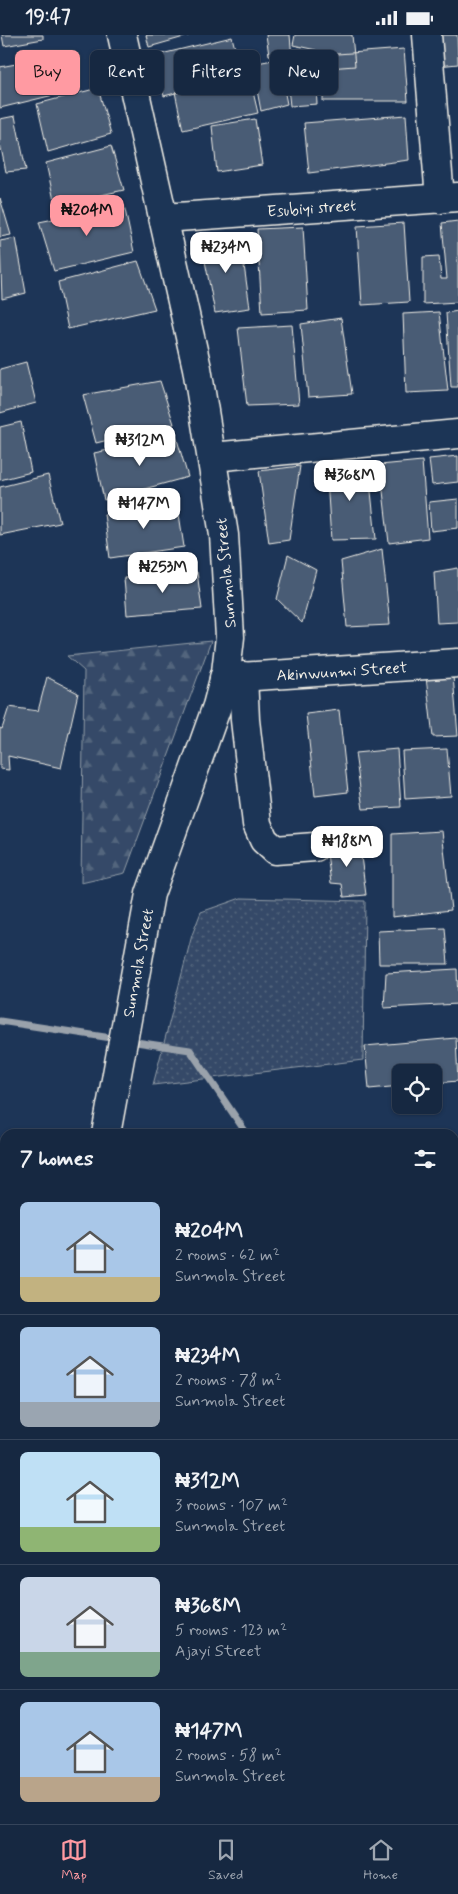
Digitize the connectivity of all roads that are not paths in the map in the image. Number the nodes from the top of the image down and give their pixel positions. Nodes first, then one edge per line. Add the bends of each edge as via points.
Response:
1 (122, 35) edge
2 (427, 35) edge
3 (449, 198) edge
4 (164, 218) junction
5 (458, 434) edge
6 (212, 457) junction
7 (458, 663) edge
8 (234, 677) junction
9 (315, 847) dead end
10 (107, 1129) edge

1 - 4 street, Sunmola Street
2 - 3 street
3 - 4 street, Esubiyi street
4 - 6 street, Sunmola Street via 197,368
5 - 6 street
6 - 8 street, Sunmola Street via 224,535
7 - 8 street, Akinwunmi Street
8 - 9 street via 245,720 257,824 264,840 275,849
8 - 10 street, Sunmola Street via 218,706 150,894

